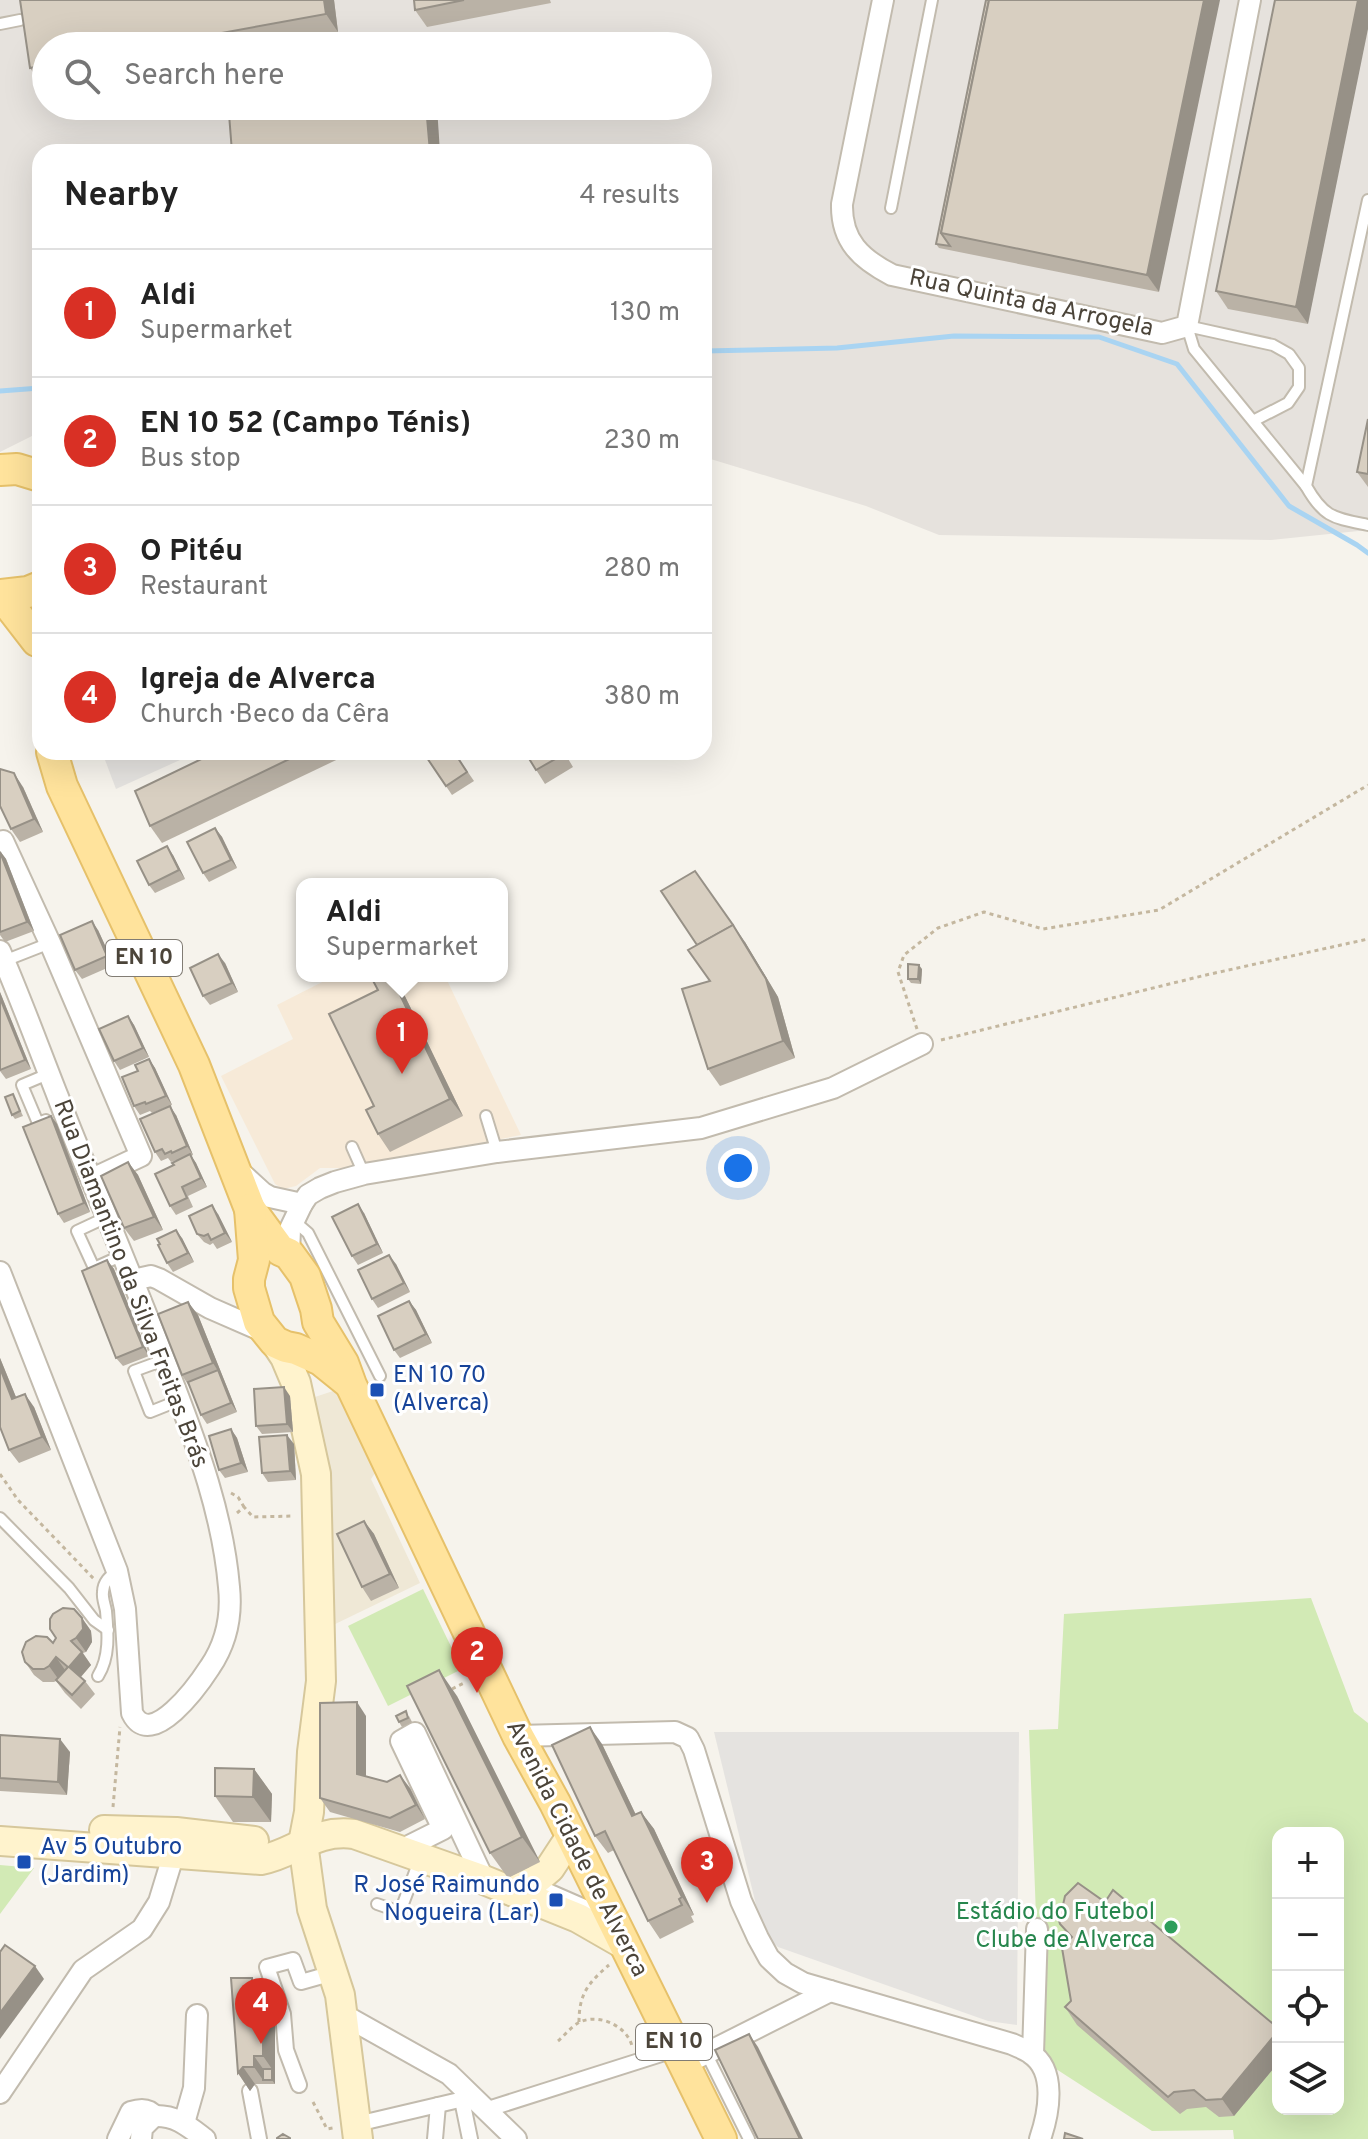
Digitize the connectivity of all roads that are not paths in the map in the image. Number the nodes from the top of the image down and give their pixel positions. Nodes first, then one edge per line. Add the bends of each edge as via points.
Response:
1 (883, 0) edge
2 (932, 0) edge
3 (1250, 0) edge
4 (20, 20) edge
5 (0, 24) edge
6 (1368, 200) edge
7 (891, 208) dead end
8 (1187, 326) junction
9 (1253, 421) junction
10 (0, 470) edge
11 (32, 474) edge
12 (1306, 486) junction
13 (1368, 525) edge
14 (32, 590) edge
15 (1, 595) edge
16 (32, 633) edge
17 (54, 760) edge
18 (0, 842) edge
19 (50, 943) junction
20 (2, 956) edge
21 (922, 1044) road end
22 (48, 1074) junction
23 (64, 1113) junction
24 (486, 1116) dead end
25 (352, 1147) dead end
26 (497, 1152) junction
27 (233, 1165) junction
28 (364, 1174) junction
29 (92, 1179) junction
30 (298, 1212) junction
31 (107, 1217) junction
32 (123, 1255) junction
33 (268, 1263) junction
34 (0, 1272) edge
35 (133, 1280) junction
36 (210, 1308) junction
37 (318, 1322) junction
38 (279, 1341) junction
39 (348, 1346) junction
40 (164, 1360) junction
41 (380, 1376) dead end
42 (351, 1385) junction
43 (180, 1400) junction
44 (0, 1518) edge
45 (117, 1571) junction
46 (108, 1630) junction
47 (98, 1676) dead end
48 (518, 1736) junction
49 (0, 1821) edge
50 (571, 1836) junction
51 (0, 1841) edge
52 (175, 1843) junction
53 (303, 1843) junction
54 (411, 1853) junction
55 (484, 1880) junction
56 (512, 1891) junction
57 (377, 1904) dead end
58 (611, 1917) junction
59 (1037, 1929) dead end
60 (626, 1947) junction
61 (333, 1973) junction
62 (785, 1973) junction
63 (830, 1991) junction
64 (783, 2013) junction
65 (342, 2014) junction
66 (197, 2015) dead end
67 (1033, 2054) junction
68 (690, 2055) junction
69 (299, 2085) dead end
70 (250, 2091) dead end
71 (0, 2093) edge
72 (473, 2102) junction
73 (438, 2105) junction
74 (154, 2116) junction
75 (184, 2123) junction
76 (358, 2131) edge
77 (118, 2139) edge
78 (141, 2139) edge
79 (205, 2139) edge
80 (259, 2139) edge
81 (435, 2139) edge
82 (470, 2139) edge
83 (516, 2139) edge
84 (721, 2139) edge
85 (749, 2139) edge
86 (1040, 2139) edge

1 - 8 street, Rua Quinta da Arrogela via 842,204 841,220 858,251 892,275 1162,333
2 - 7 lane
3 - 8 street, Rua Quinta da Arrogela
4 - 5 lane
6 - 12 lane
8 - 9 lane via 1194,349
8 - 9 lane via 1273,345 1299,368 1299,387 1288,403
9 - 12 lane
10 - 11 main road
12 - 13 lane via 1316,505 1335,519
14 - 15 main road
15 - 16 main road
17 - 27 main road, Avenida Cidade de Alverca / EN 10 via 194,1065
18 - 19 street
19 - 20 lane
19 - 29 street via 141,1156
20 - 22 street, Rua Diamantino da Silva Freitas Brás
21 - 26 street via 833,1088 701,1128
22 - 23 street, Rua Diamantino da Silva Freitas Brás
22 - 23 lane via 22,1085 38,1123
23 - 29 street, Rua Diamantino da Silva Freitas Brás
24 - 26 lane
25 - 28 lane
26 - 28 street
27 - 30 street via 263,1193
27 - 33 main road, Avenida Cidade de Alverca / EN 10
28 - 30 street via 320,1188 308,1195
29 - 31 street, Rua Diamantino da Silva Freitas Brás
30 - 33 street
30 - 39 lane
31 - 32 street, Rua Diamantino da Silva Freitas Brás
31 - 32 lane via 77,1231 94,1268
32 - 35 street, Rua Diamantino da Silva Freitas Brás
33 - 36 street via 235,1302
33 - 37 main road, Avenida Cidade de Alverca via 305,1276
33 - 38 main road, Avenida Cidade de Alverca via 254,1311
34 - 45 street
35 - 36 street via 151,1276
35 - 40 street, Rua Diamantino da Silva Freitas Brás
36 - 38 street
37 - 38 main road via 306,1345
37 - 39 main road, Avenida Cidade de Alverca
38 - 42 main road, Avenida Cidade de Alverca via 321,1360
38 - 53 main road via 296,1383 316,1474 321,1681
39 - 41 lane
39 - 42 main road, Avenida Cidade de Alverca via 343,1363
40 - 43 street, Rua Diamantino da Silva Freitas Brás
40 - 43 lane via 134,1371 150,1412
42 - 48 main road, Avenida Cidade de Alverca / EN 10
43 - 45 street, Rua Diamantino da Silva Freitas Brás via 219,1529 229,1618 210,1668 158,1723 130,1722 134,1718 125,1609
44 - 46 lane
45 - 46 lane via 103,1587
46 - 47 lane
48 - 50 main road, Avenida Cidade de Alverca / EN 10
48 - 62 street via 675,1732 688,1738 741,1901 769,1958
49 - 52 main road
50 - 56 main road via 550,1868
50 - 58 main road, Avenida Cidade de Alverca / EN 10
51 - 52 main road
52 - 53 main road
52 - 71 street via 159,1902 142,1929 83,1970
53 - 54 main road via 339,1832
53 - 61 main road via 312,1909
54 - 55 main road
54 - 55 street via 443,1829 401,1741 415,1733
54 - 57 lane via 400,1912
55 - 56 main road
56 - 58 lane via 546,1888
56 - 60 main road via 578,1918
58 - 60 main road, Avenida Cidade de Alverca / EN 10
59 - 67 street
60 - 68 main road, Avenida Cidade de Alverca / EN 10
61 - 65 main road
61 - 69 street via 301,1982 293,1960 267,1967
62 - 63 street
62 - 64 street via 789,1997
63 - 64 street
63 - 67 street
64 - 68 street
65 - 72 street via 449,2074
65 - 76 main road
66 - 75 street via 194,2088
67 - 86 street via 1049,2078
68 - 72 street
68 - 84 main road, Avenida Cidade de Alverca / EN 10
68 - 85 lane
70 - 80 street
72 - 73 street
72 - 82 street
72 - 83 street
73 - 76 street
73 - 81 street
74 - 75 street
74 - 77 street via 140,2109 131,2112
74 - 78 street via 142,2128
75 - 79 street

